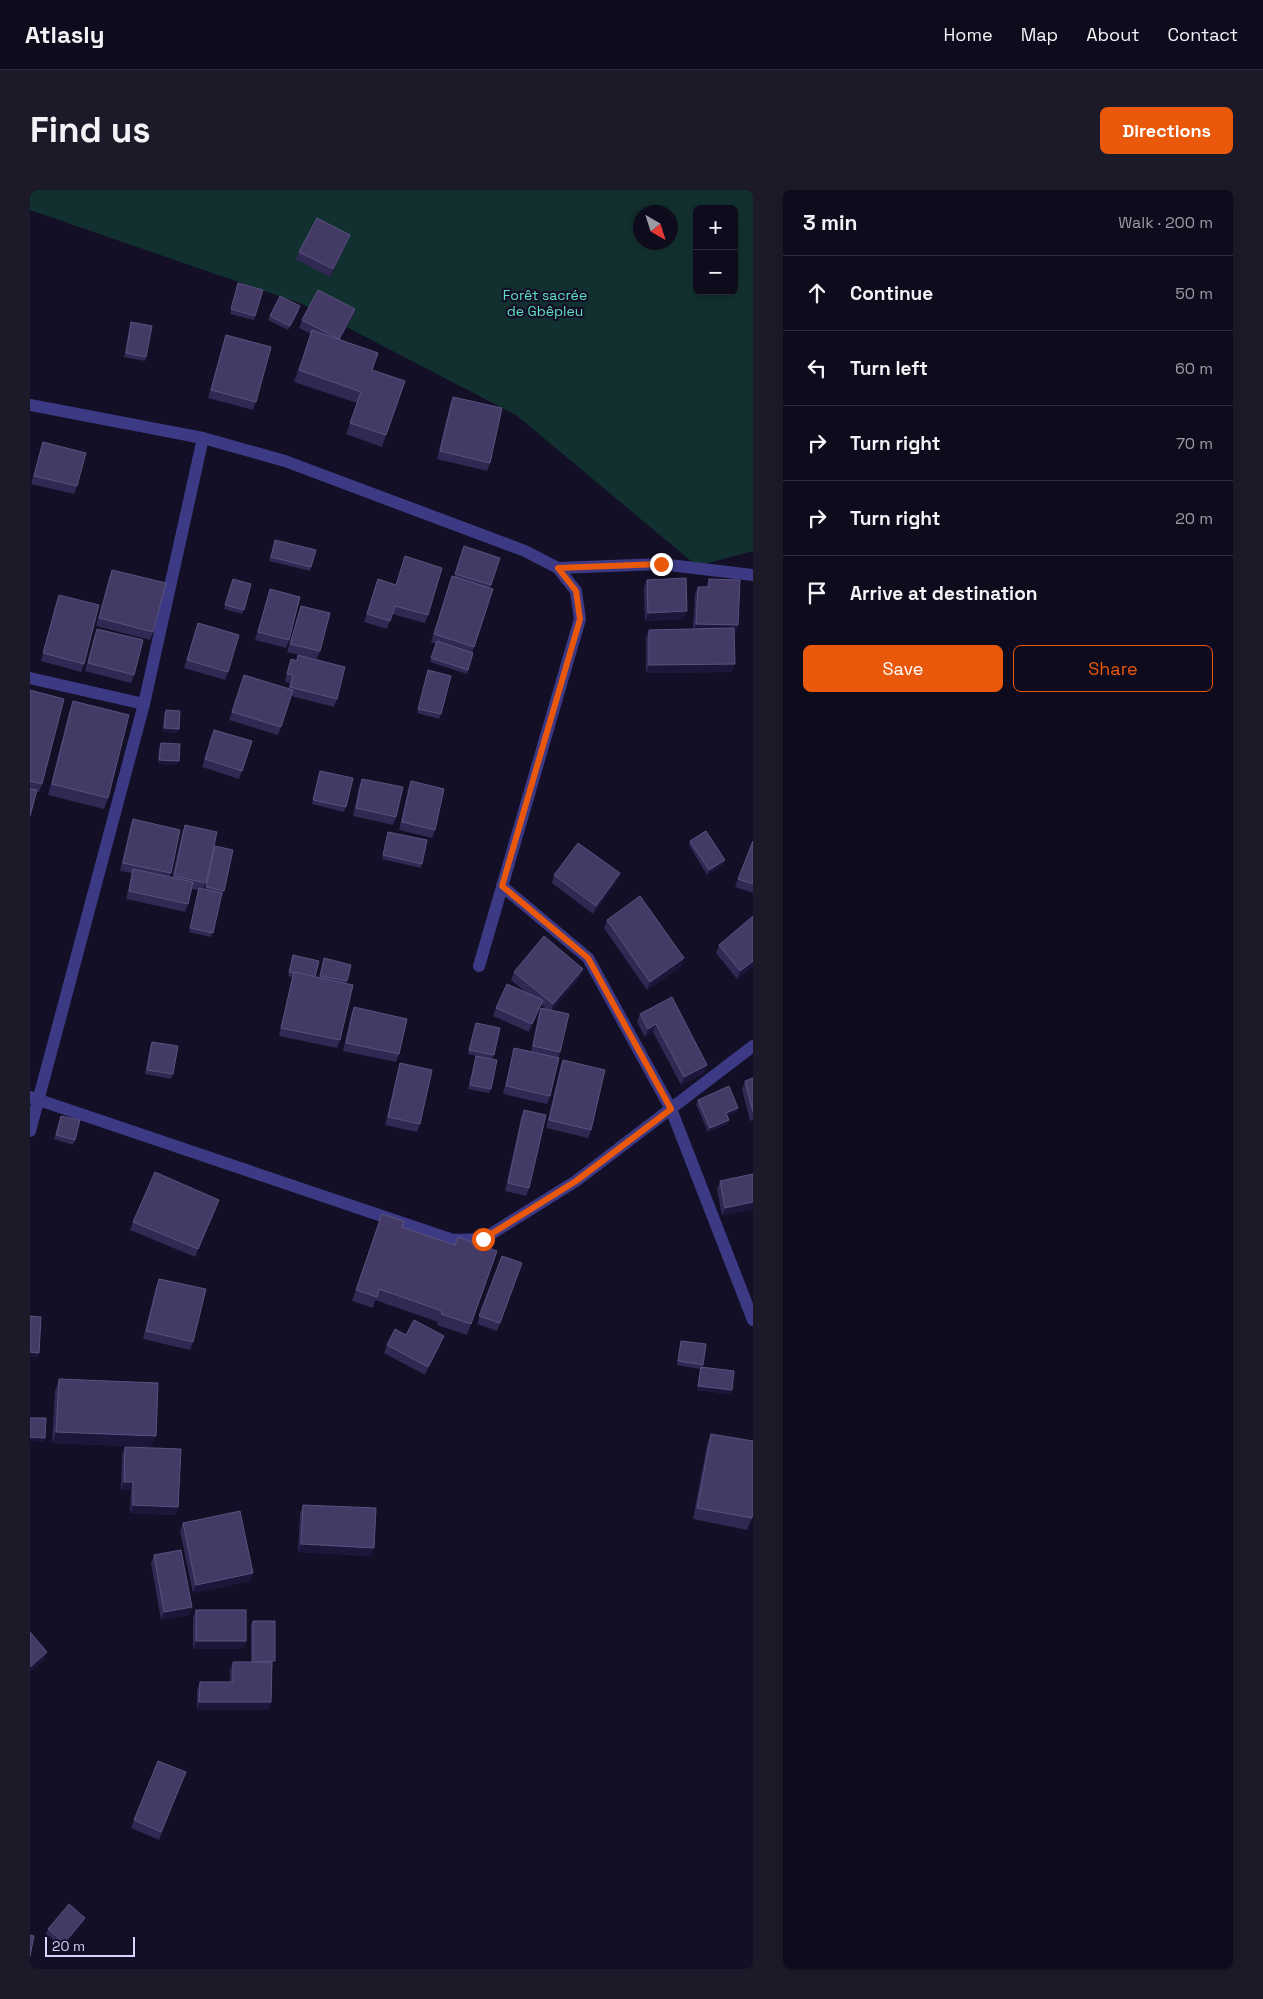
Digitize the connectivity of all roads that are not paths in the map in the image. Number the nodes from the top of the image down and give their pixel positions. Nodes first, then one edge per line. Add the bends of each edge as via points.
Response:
1 (30, 405) edge
2 (203, 438) junction
3 (558, 568) junction
4 (753, 575) edge
5 (30, 678) edge
6 (144, 704) junction
7 (502, 886) junction
8 (479, 966) dead end
9 (753, 1046) edge
10 (34, 1098) edge
11 (671, 1109) junction
12 (30, 1131) edge
13 (753, 1320) edge

1 - 2 street
2 - 3 street via 285,461 525,551
2 - 6 street
3 - 4 street via 661,564
3 - 7 street via 576,591 580,619
5 - 6 street
6 - 10 street
7 - 8 street
7 - 11 street via 588,958
9 - 11 street
10 - 11 street via 453,1240 483,1239 576,1181
10 - 12 street
11 - 13 street

